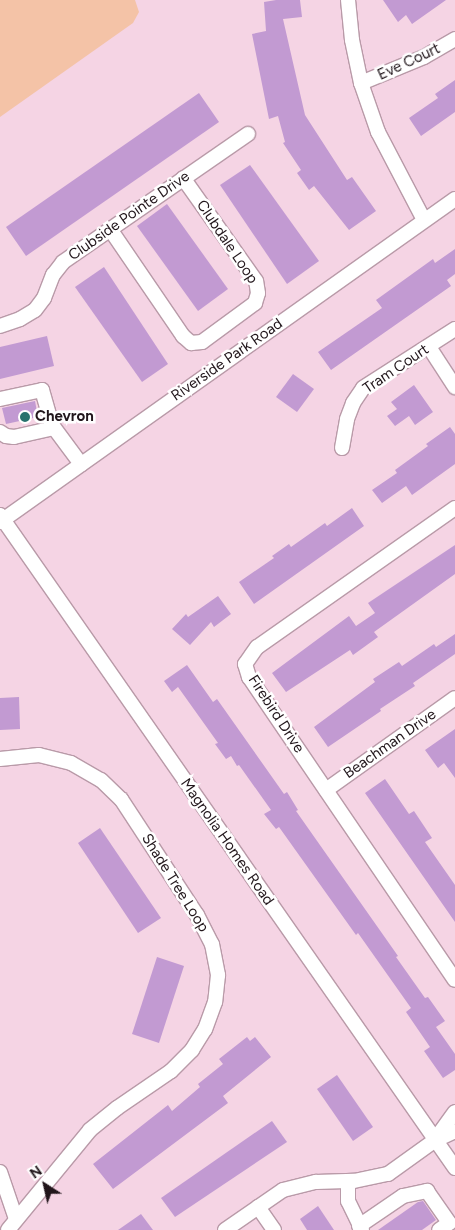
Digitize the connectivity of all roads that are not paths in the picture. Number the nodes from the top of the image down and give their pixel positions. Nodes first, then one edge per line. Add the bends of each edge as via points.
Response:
1 (348, 0) edge
2 (455, 39) edge
3 (361, 83) junction
4 (248, 134) dead end
5 (183, 178) junction
6 (455, 198) edge
7 (424, 220) junction
8 (110, 229) junction
9 (0, 326) edge
10 (455, 329) edge
11 (429, 348) junction
12 (455, 387) edge
13 (0, 399) edge
14 (54, 428) junction
15 (0, 432) edge
16 (342, 448) dead end
17 (81, 464) junction
18 (455, 508) edge
19 (1, 519) edge
20 (455, 698) edge
21 (0, 759) edge
22 (326, 790) junction
23 (455, 980) edge
24 (455, 1112) edge
25 (455, 1131) edge
26 (434, 1141) junction
27 (455, 1168) edge
28 (0, 1172) edge
29 (348, 1181) junction
30 (258, 1207) junction
31 (16, 1219) junction
32 (360, 1228) edge
33 (8, 1230) edge
34 (225, 1230) edge
35 (274, 1230) edge
36 (438, 1230) edge

1 - 3 street
2 - 3 street, Eve Court via 424,57
3 - 7 street via 378,132
4 - 5 street, Clubside Pointe Drive
5 - 8 street, Clubside Pointe Drive
5 - 8 street, Clubdale Loop via 256,281 258,293 255,303 202,342 191,342 183,336
6 - 7 street, Riverside Park Road
7 - 17 street, Riverside Park Road
8 - 9 street, Clubside Pointe Drive via 63,262 35,310
10 - 11 street, Tram Court
11 - 12 street
11 - 16 street, Tram Court via 363,388 347,420
13 - 14 street via 42,390
14 - 15 street via 14,438
14 - 17 street
17 - 19 street, Riverside Park Road
18 - 22 street, Firebird Drive via 257,647 245,664 250,677
19 - 26 street, Magnolia Homes Road
20 - 22 street, Beachman Drive
21 - 31 street, Shade Tree Loop via 39,755 71,763 101,780 121,799 197,914 212,944 218,975 215,1002 205,1029 192,1050 171,1070 90,1130
22 - 23 street, Firebird Drive
24 - 26 street
25 - 26 street
26 - 27 street, Magnolia Homes Road
26 - 29 street via 388,1174
28 - 31 street
29 - 30 street via 316,1182 283,1190
29 - 32 street via 348,1201
30 - 34 street
30 - 35 street
31 - 33 street, Shade Tree Loop
32 - 36 street via 403,1196 427,1191 449,1223

